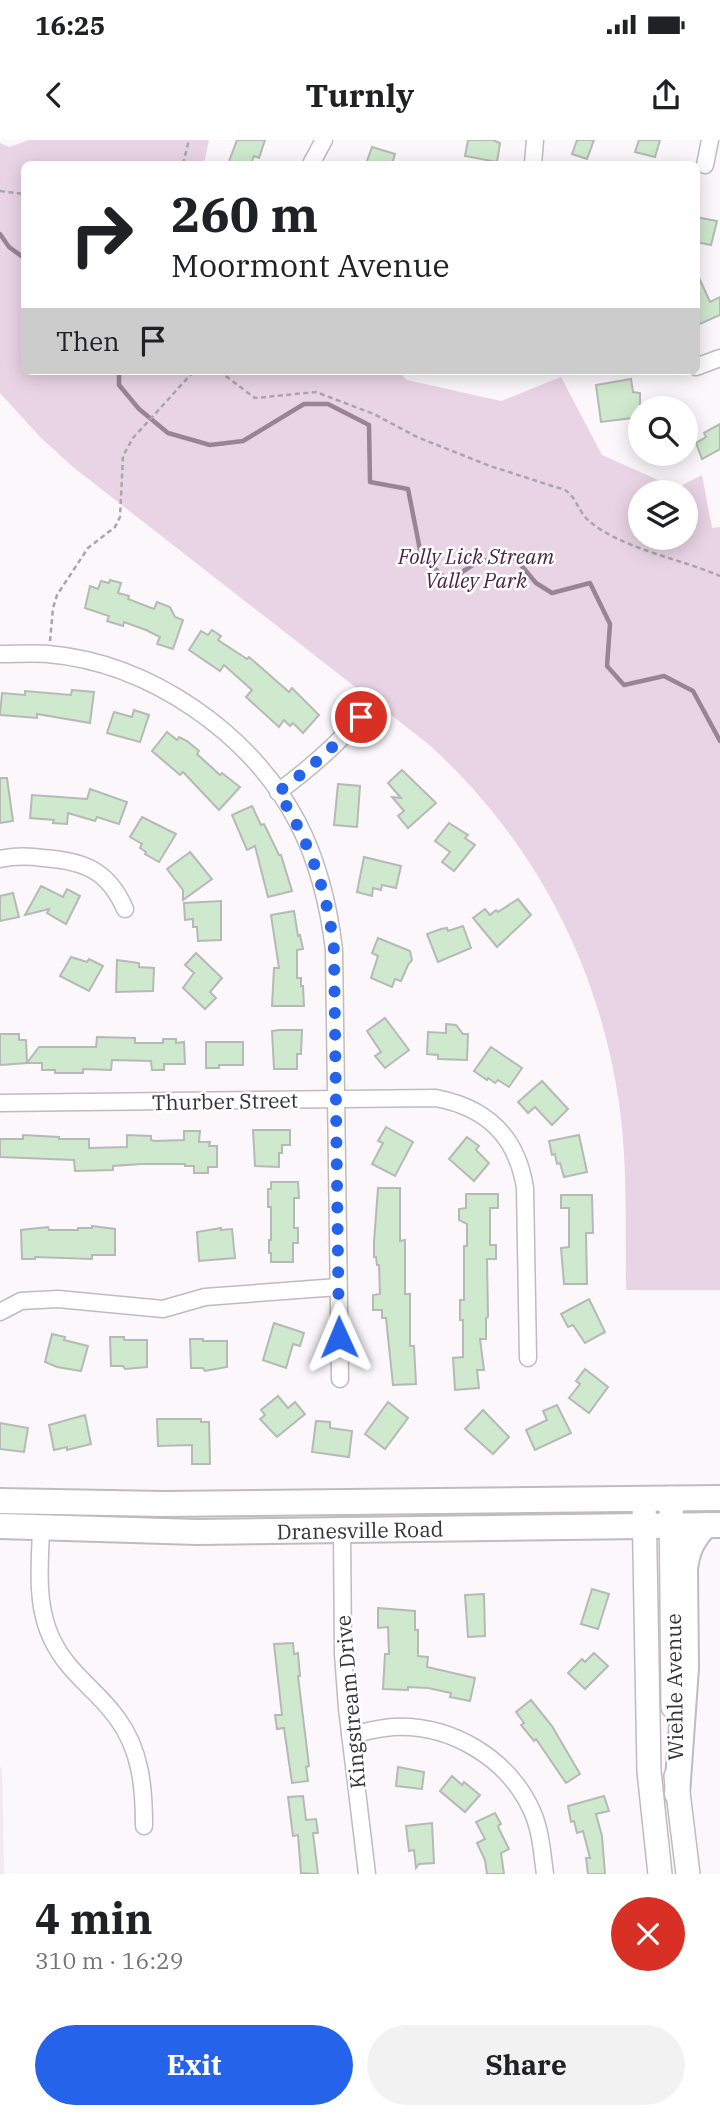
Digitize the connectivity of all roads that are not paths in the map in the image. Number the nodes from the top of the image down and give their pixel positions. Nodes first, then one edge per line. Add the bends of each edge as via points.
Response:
1 (324, 140) edge
2 (535, 140) edge
3 (710, 140) edge
4 (313, 161) edge
5 (533, 161) edge
6 (705, 165) dead end
7 (720, 358) edge
8 (700, 366) edge
9 (0, 654) edge
10 (361, 717) dead end
11 (278, 792) junction
12 (0, 859) edge
13 (125, 909) dead end
14 (336, 1099) junction
15 (0, 1103) edge
16 (338, 1287) junction
17 (0, 1312) edge
18 (528, 1359) dead end
19 (340, 1379) dead end
20 (671, 1498) junction
21 (720, 1498) edge
22 (644, 1499) junction
23 (0, 1501) edge
24 (645, 1525) junction
25 (671, 1525) junction
26 (713, 1525) edge
27 (0, 1526) edge
28 (41, 1529) junction
29 (342, 1530) junction
30 (350, 1735) junction
31 (677, 1794) junction
32 (144, 1826) dead end
33 (367, 1874) edge
34 (545, 1874) edge
35 (660, 1874) edge
36 (688, 1874) edge

1 - 4 street
2 - 5 street
3 - 6 street
7 - 8 street
9 - 11 street via 48,654 100,665 164,691 243,749
10 - 11 street via 313,767
11 - 14 street via 312,856 331,923
12 - 13 street via 32,857 82,864 110,882
14 - 15 street, Thurber Street
14 - 16 street
14 - 18 street, Thurber Street via 436,1098 455,1102 483,1116 510,1142 519,1158 525,1188
16 - 17 street via 205,1297 163,1309 58,1299 21,1301
16 - 19 street
20 - 21 main road, Dranesville Road
20 - 22 main road, Dranesville Road
20 - 25 main road, Wiehle Avenue
22 - 23 main road, Dranesville Road via 164,1504
22 - 24 main road, Wiehle Avenue
24 - 25 main road, Dranesville Road
24 - 29 main road, Dranesville Road
24 - 35 main road, Wiehle Avenue via 649,1771
25 - 26 main road, Dranesville Road
25 - 31 main road, Wiehle Avenue
26 - 31 main road via 696,1535 685,1562 686,1668
27 - 28 main road, Dranesville Road
28 - 29 main road, Dranesville Road
28 - 32 street via 41,1605 47,1629 71,1671 117,1718 127,1735 141,1776
29 - 30 street, Kingstream Drive via 342,1654
30 - 33 street, Kingstream Drive
30 - 34 street via 394,1727 419,1728 479,1749 510,1777 532,1811
31 - 36 main road, Wiehle Avenue

